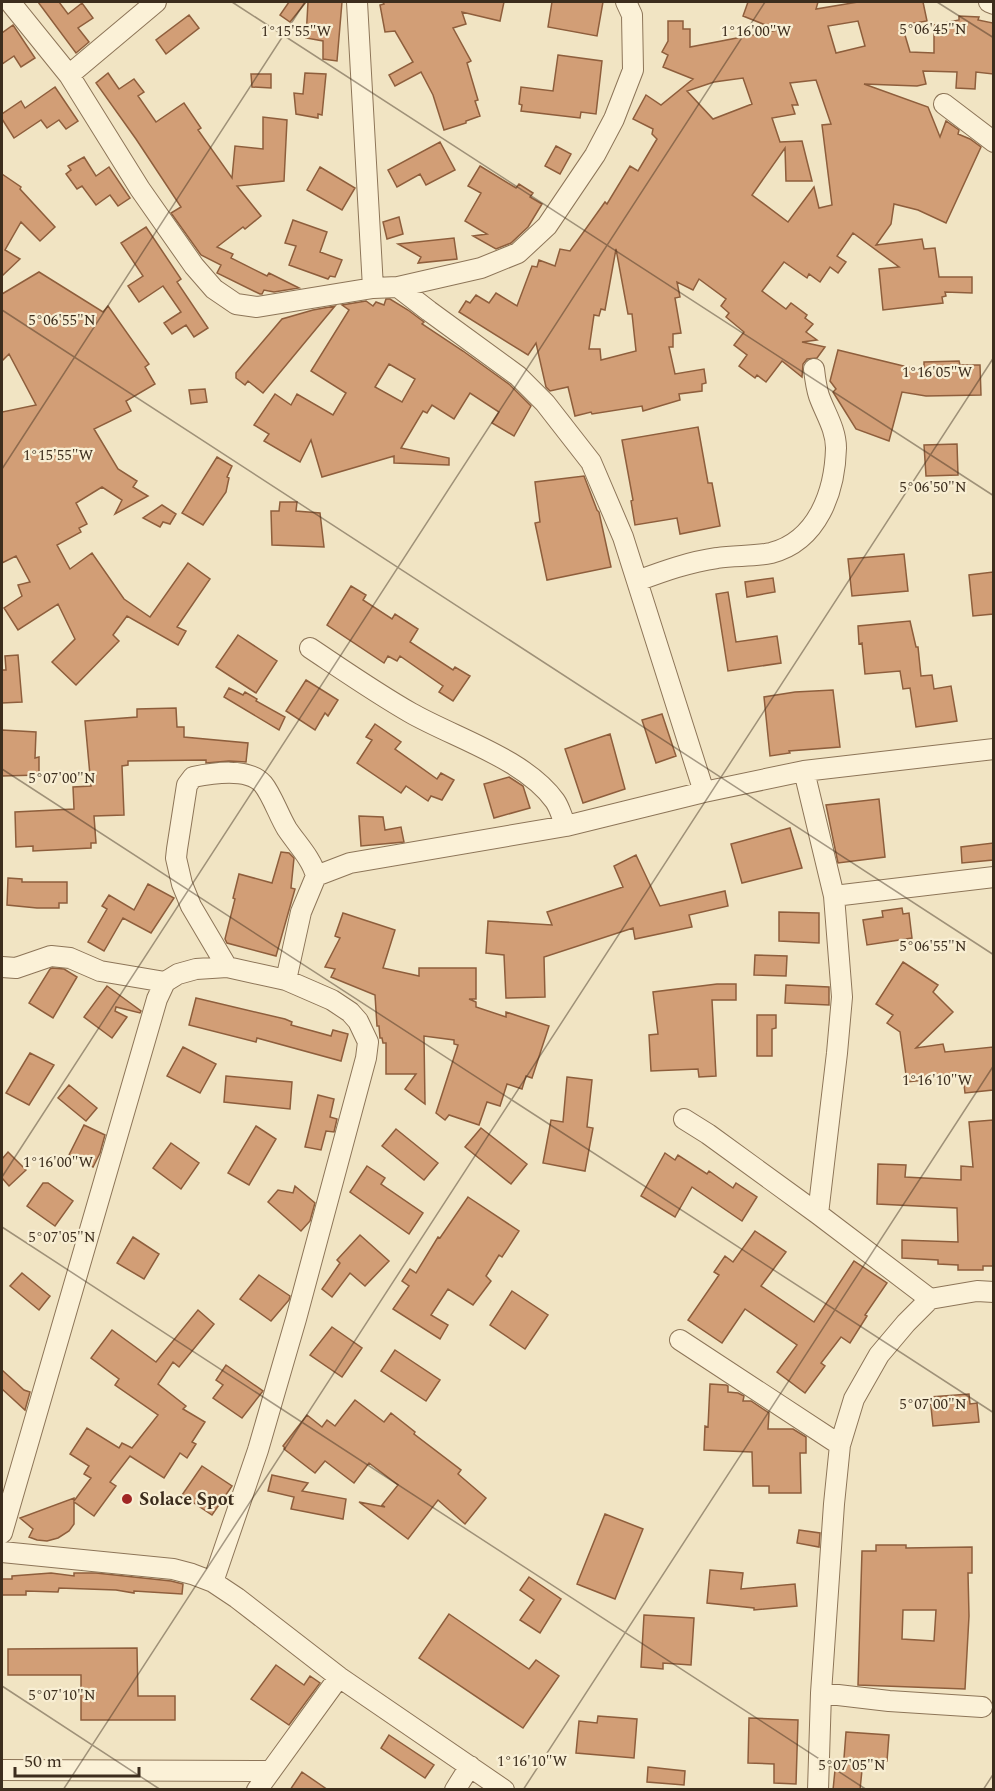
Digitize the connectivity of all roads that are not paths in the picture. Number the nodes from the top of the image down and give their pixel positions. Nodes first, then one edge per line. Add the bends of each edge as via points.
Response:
1 (10, 2) edge
2 (156, 2) edge
3 (357, 2) edge
4 (626, 2) edge
5 (989, 2) edge
6 (993, 4) edge
7 (69, 75) junction
8 (944, 104) dead end
9 (993, 142) edge
10 (398, 287) junction
11 (373, 288) junction
12 (814, 369) dead end
13 (637, 581) junction
14 (310, 648) dead end
15 (993, 749) edge
16 (804, 771) junction
17 (704, 792) junction
18 (566, 826) junction
19 (316, 876) junction
20 (993, 877) edge
21 (834, 896) junction
22 (2, 967) edge
23 (227, 967) junction
24 (286, 980) junction
25 (165, 982) junction
26 (684, 1119) dead end
27 (818, 1214) junction
28 (993, 1292) edge
29 (930, 1299) junction
30 (680, 1340) dead end
31 (840, 1445) junction
32 (2, 1533) edge
33 (2, 1552) edge
34 (213, 1582) junction
35 (339, 1677) junction
36 (821, 1693) junction
37 (982, 1707) dead end
38 (470, 1766) junction
39 (2, 1770) edge
40 (271, 1771) junction
41 (257, 1790) edge
42 (455, 1790) edge
43 (504, 1790) edge
44 (818, 1790) edge

1 - 7 street
2 - 7 street
3 - 11 street
4 - 10 street via 632,15 633,70 595,155 547,226 518,254 481,268
5 - 6 street
7 - 11 street via 147,199 214,289 236,304 256,307
8 - 9 street
10 - 11 street
10 - 13 street via 518,376 545,403 591,462
12 - 13 street via 836,448 833,480 816,522 802,537 780,550 690,562
13 - 17 street
14 - 18 street via 412,714 522,771 555,802
15 - 16 street
16 - 17 street
16 - 21 street
17 - 18 street
18 - 19 street via 350,863
19 - 23 street via 264,786 254,776 229,773 193,777 188,785 176,858 191,906
19 - 24 street via 301,912
20 - 21 street
21 - 27 street via 842,997
22 - 25 street via 16,968 51,956 70,958 100,971
23 - 24 street
23 - 25 street via 196,969
24 - 34 street via 350,1012 368,1042 264,1428
25 - 32 street
26 - 27 street
27 - 29 street
28 - 29 street
29 - 31 street via 879,1354 854,1400
30 - 31 street
31 - 36 street
33 - 34 street via 173,1569
34 - 35 street
35 - 38 street
35 - 40 street
36 - 37 street
36 - 44 street
38 - 42 street
38 - 43 street
39 - 40 street
40 - 41 street

